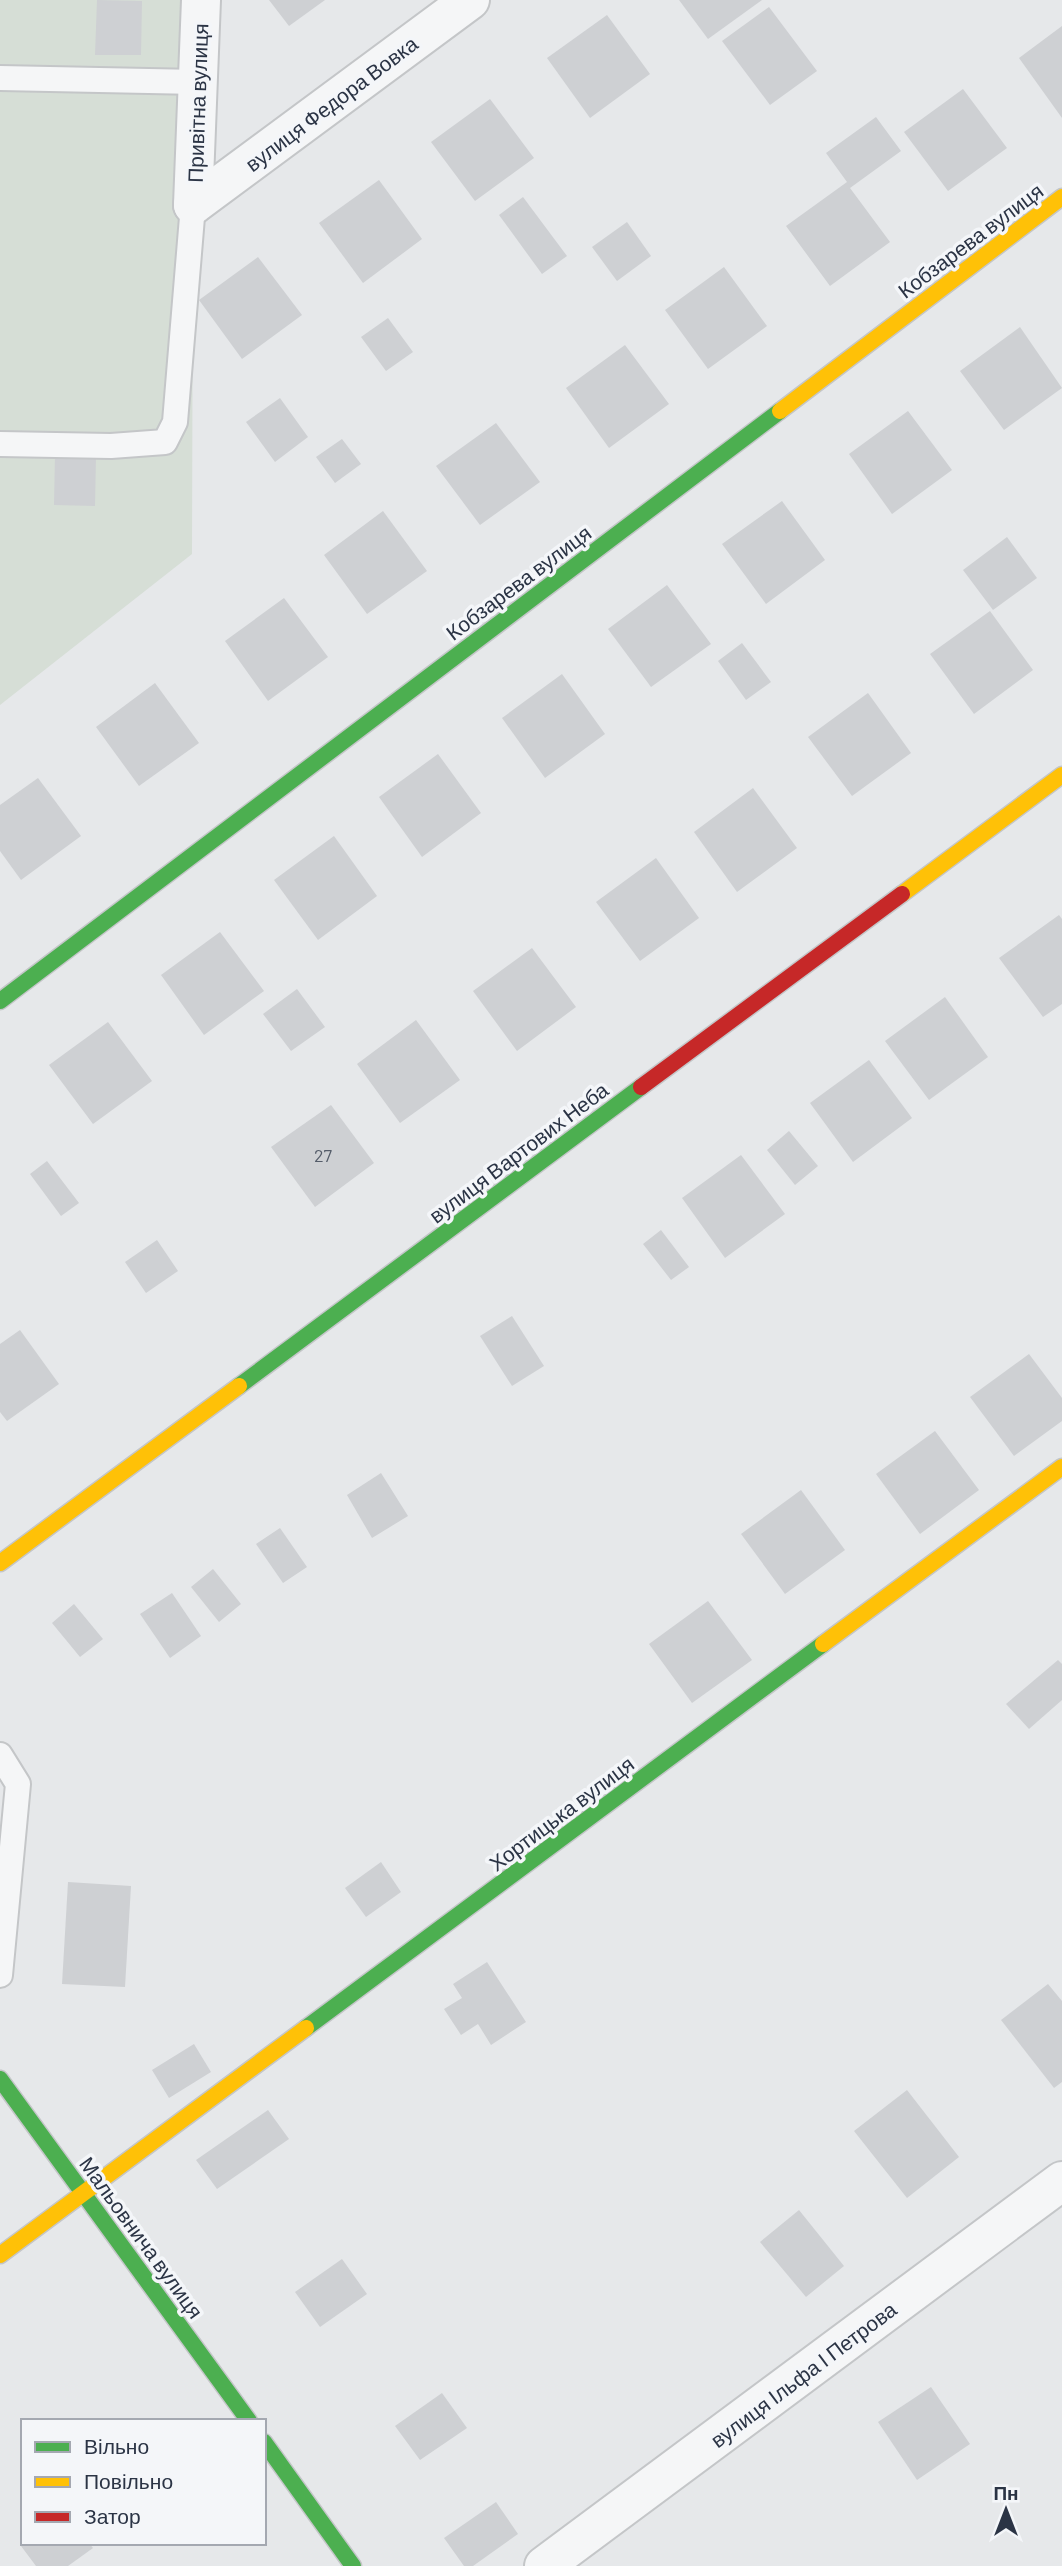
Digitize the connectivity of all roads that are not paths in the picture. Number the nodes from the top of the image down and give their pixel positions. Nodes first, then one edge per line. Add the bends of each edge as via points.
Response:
1 (201, 0) edge
2 (470, 0) edge
3 (0, 78) edge
4 (198, 82) junction
5 (1062, 197) edge
6 (193, 205) junction
7 (0, 444) edge
8 (1062, 775) edge
9 (0, 1001) edge
10 (1062, 1467) edge
11 (0, 1563) edge
12 (0, 1755) edge
13 (0, 1975) edge
14 (0, 2079) edge
15 (1062, 2181) edge
16 (84, 2192) junction
17 (0, 2255) edge
18 (248, 2419) edge
19 (266, 2445) edge
20 (354, 2566) edge
21 (544, 2566) edge

1 - 4 street, Привітна вулиця
2 - 6 street, вулиця Федора Вовка
3 - 4 lane
4 - 6 street, Привітна вулиця
5 - 9 street, Кобзарева вулиця
6 - 7 lane via 175,422 165,442
8 - 11 street, вулиця Вартових Неба
10 - 16 street, Хортицька вулиця
12 - 13 lane via 18,1784
14 - 16 street, Мальовнича вулиця
15 - 21 street, вулиця Ільфа І Петрова
16 - 17 street, Хортицька вулиця
16 - 18 street, Мальовнича вулиця
19 - 20 street

